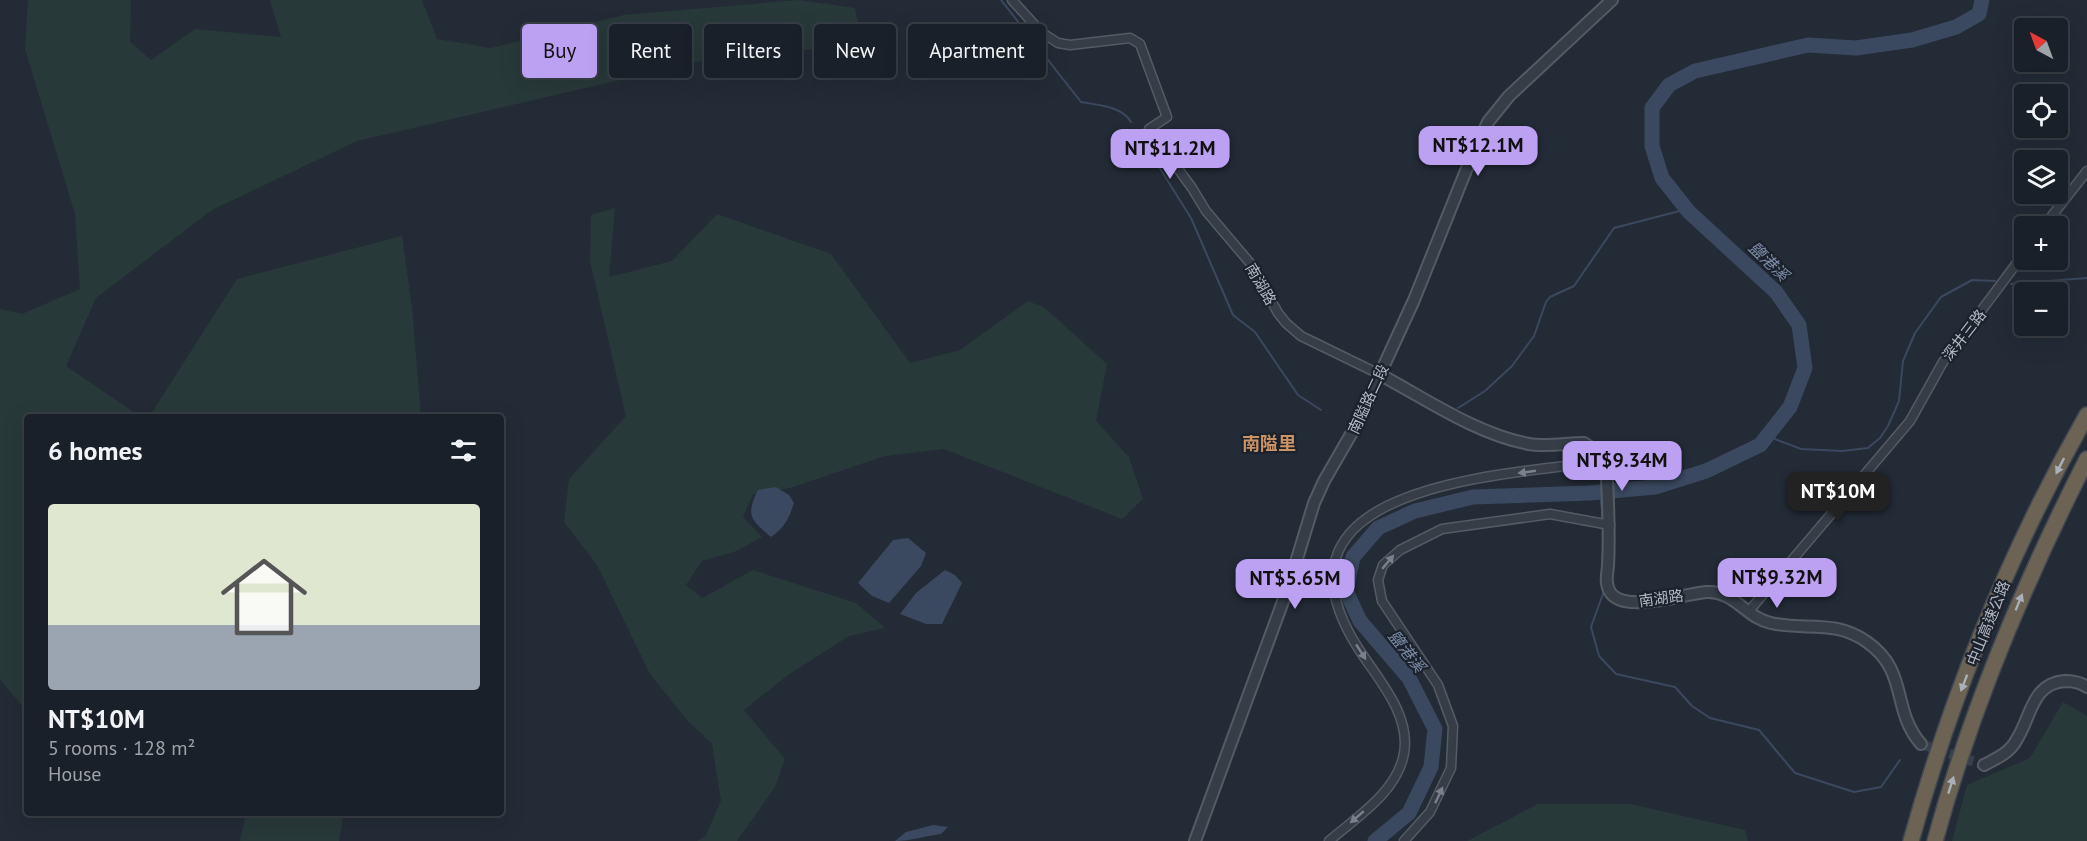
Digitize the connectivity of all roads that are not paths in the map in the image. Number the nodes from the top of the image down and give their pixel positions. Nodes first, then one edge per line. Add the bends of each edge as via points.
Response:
1 (1012, 0) edge
2 (1612, 0) edge
3 (2087, 171) edge
4 (2052, 216) edge
5 (2014, 267) edge
6 (1379, 374) junction
7 (2087, 415) edge
8 (2087, 459) edge
9 (1606, 460) junction
10 (1610, 525) junction
11 (1749, 611) junction
12 (2087, 687) edge
13 (1921, 744) tunnel mouth
14 (1984, 765) dead end
15 (1195, 841) edge
16 (1329, 841) edge
17 (1404, 841) edge
18 (1911, 841) edge
19 (1935, 841) edge

1 - 6 street, 南湖路 via 1041,32 1058,43 1130,39 1140,44 1167,117 1149,129 1206,212 1250,263 1278,313 1301,336
2 - 6 street, 南隘路二段 via 1509,96 1488,122
3 - 4 street
5 - 11 street, 深井三路 via 1943,362 1910,421
6 - 9 street, 南湖路 via 1474,425 1531,444 1584,443
6 - 15 street, 南隘路二段 via 1314,503 1289,585
7 -> 18 highway, 中山高速公路 via 2004,582 1945,734
19 -> 8 highway, 中山高速公路 via 1949,789 1998,654 2047,538
9 - 10 street
9 -> 16 street via 1442,484 1406,495 1372,512 1353,530 1334,568 1332,592 1341,620 1399,714 1406,738 1397,776
10 - 11 street, 南湖路 via 1606,579 1615,598 1635,603 1710,592 1730,596
17 -> 10 street via 1430,812 1451,768 1453,726 1438,685 1382,601 1378,580 1383,565 1400,550 1442,529 1550,514
11 - 13 street, 南湖路 via 1770,623 1838,627 1870,644 1894,670 1910,731
12 - 14 street via 2073,681 2046,686 2038,694 2018,740 2005,754

